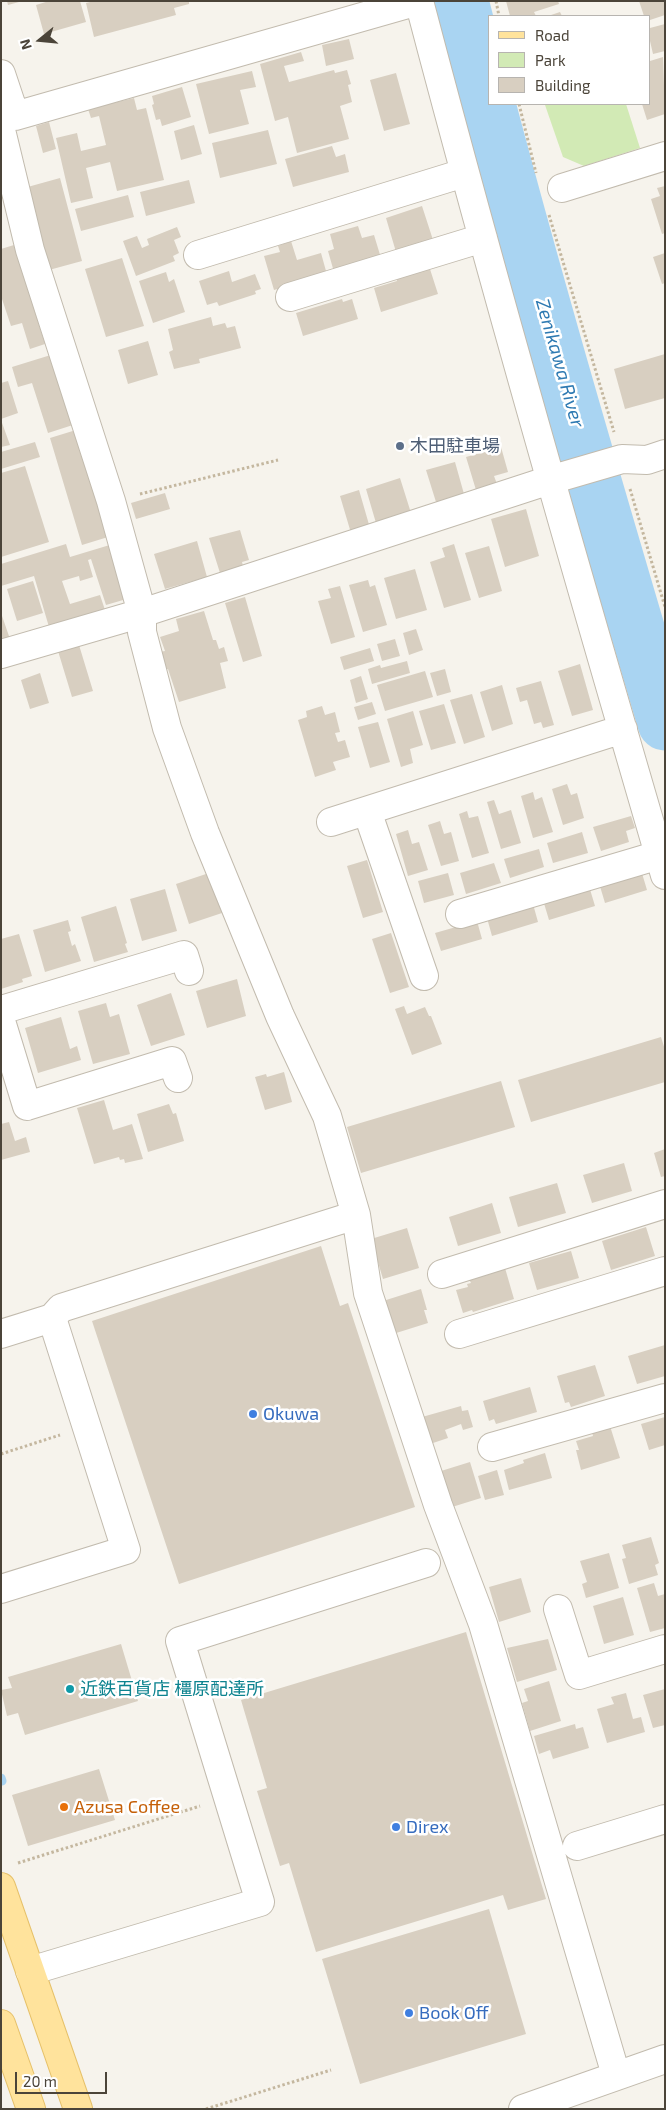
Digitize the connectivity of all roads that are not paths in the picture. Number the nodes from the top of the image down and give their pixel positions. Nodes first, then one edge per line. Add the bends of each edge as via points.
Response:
1 (418, 1) edge
2 (1, 74) edge
3 (6, 121) edge
4 (665, 156) edge
5 (464, 173) junction
6 (550, 182) road end
7 (483, 238) junction
8 (198, 255) dead end
9 (290, 297) dead end
10 (665, 454) edge
11 (558, 477) junction
12 (142, 613) junction
13 (1, 654) edge
14 (623, 729) junction
15 (367, 811) junction
16 (331, 822) dead end
17 (662, 865) edge
18 (460, 914) dead end
19 (189, 971) dead end
20 (424, 976) dead end
21 (1, 1010) edge
22 (1, 1022) edge
23 (178, 1078) dead end
24 (665, 1204) edge
25 (356, 1215) junction
26 (665, 1271) edge
27 (442, 1274) dead end
28 (52, 1318) junction
29 (1, 1334) edge
30 (459, 1334) dead end
31 (665, 1398) edge
32 (492, 1447) dead end
33 (426, 1562) dead end
34 (1, 1589) edge
35 (558, 1609) dead end
36 (665, 1649) edge
37 (665, 1819) edge
38 (577, 1846) dead end
39 (1, 1887) edge
40 (30, 1971) junction
41 (1, 2024) edge
42 (665, 2060) edge
43 (8, 2064) edge
44 (616, 2075) junction
45 (31, 2109) edge
46 (78, 2109) edge
47 (523, 2109) edge

1 - 3 street
1 - 5 street
2 - 3 street
3 - 12 street via 30,250 111,501
4 - 6 street
5 - 7 street
5 - 8 street
7 - 9 street
7 - 11 street
10 - 11 street via 646,460 618,460
11 - 12 street
11 - 14 street
12 - 13 street
12 - 25 street via 142,632 167,728 205,833 280,1016 327,1116
14 - 15 street
14 - 17 street
15 - 16 street
15 - 20 street
17 - 18 street
19 - 21 street via 184,955
22 - 23 street via 27,1106 172,1061
24 - 27 street
25 - 28 street via 61,1308
25 - 44 street via 368,1293 438,1505 483,1624
26 - 30 street
28 - 29 street
28 - 34 street via 126,1550
31 - 32 street
33 - 40 street via 180,1641 260,1902
35 - 36 street via 579,1675
37 - 38 street
39 - 40 main road
40 - 46 main road
41 - 43 main road
42 - 44 street
43 - 45 main road
44 - 47 street

